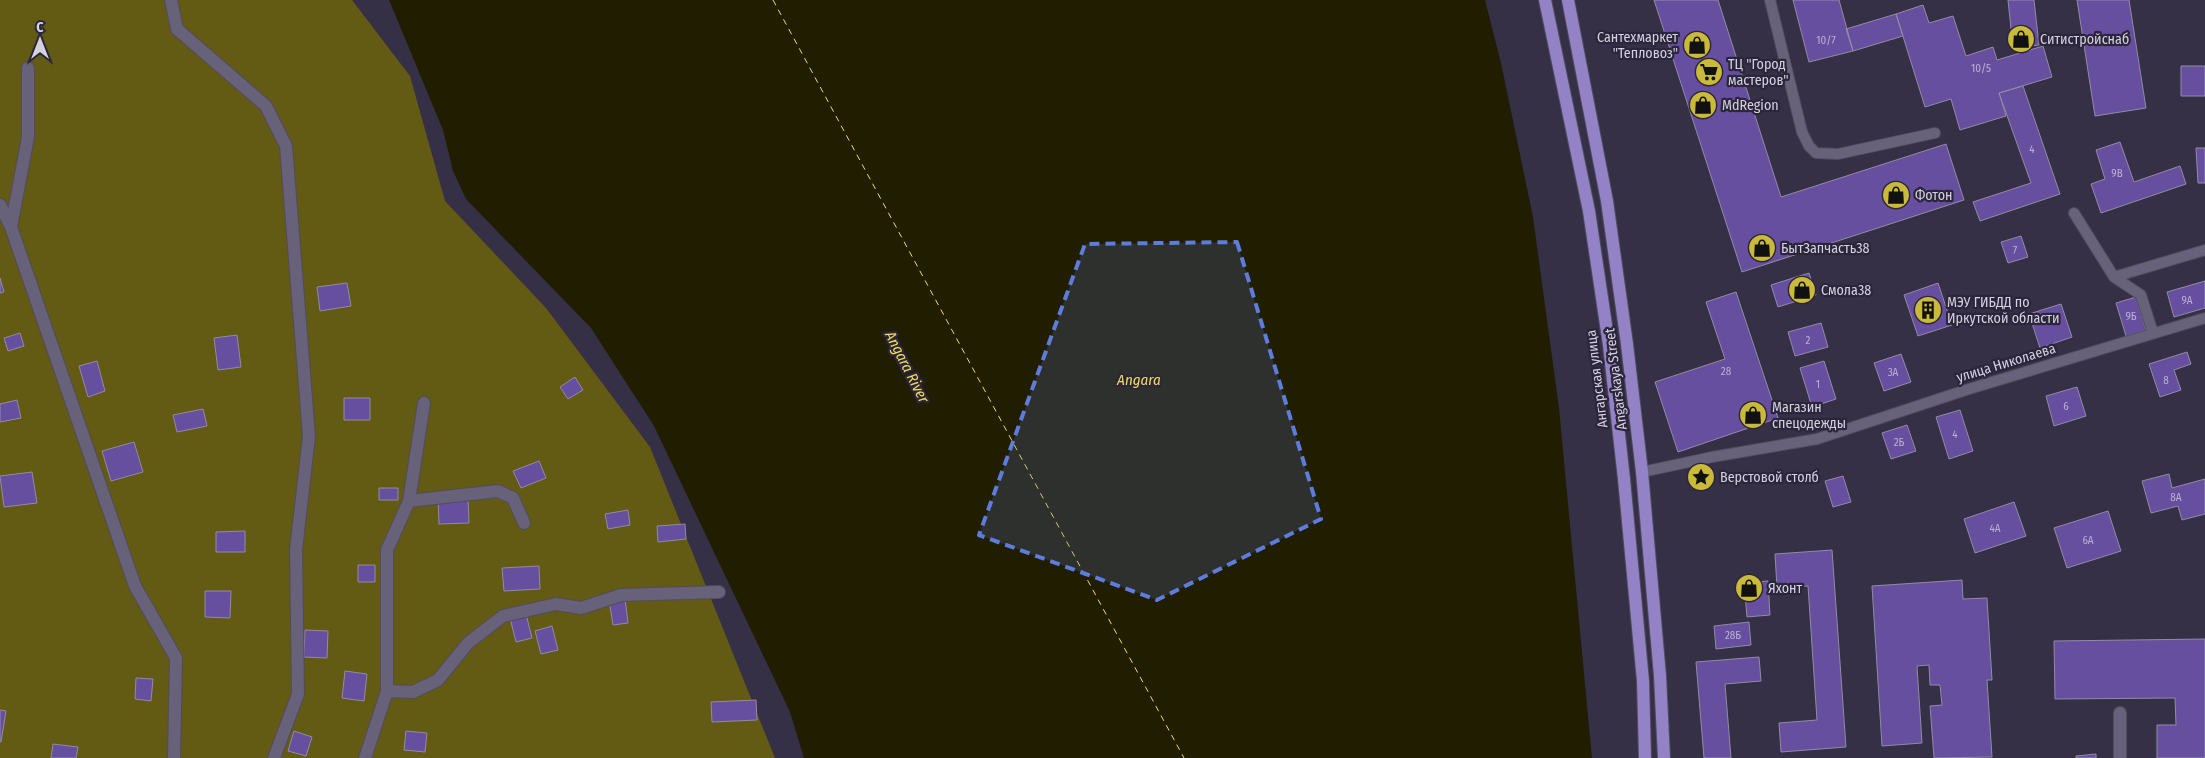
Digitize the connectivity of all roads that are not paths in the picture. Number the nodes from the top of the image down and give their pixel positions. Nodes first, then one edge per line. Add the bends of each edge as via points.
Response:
1 (171, 0) edge
2 (1545, 0) edge
3 (1568, 0) edge
4 (1770, 0) edge
5 (28, 68) dead end
6 (1935, 133) dead end
7 (0, 205) edge
8 (2074, 212) dead end
9 (11, 227) junction
10 (2205, 250) edge
11 (2114, 277) junction
12 (2205, 318) edge
13 (2153, 333) junction
14 (424, 403) dead end
15 (1642, 472) junction
16 (409, 501) junction
17 (524, 523) dead end
18 (719, 592) dead end
19 (387, 691) junction
20 (2120, 713) dead end
21 (1666, 756) edge
22 (174, 758) edge
23 (274, 758) edge
24 (365, 758) edge
25 (1645, 758) edge
26 (2120, 758) edge

1 - 23 street via 177,29 266,106 286,146 310,436 296,550 298,694
2 - 25 main road, Ангарская улица via 1589,211 1609,345 1643,681
3 - 15 main road, Angarskaya Street via 1608,201
4 - 6 lane via 1802,132 1816,153 1838,154
5 - 9 street via 28,136
7 - 9 street
8 - 11 lane
9 - 22 street via 135,586 176,658
10 - 11 lane
11 - 13 lane via 2141,295
12 - 13 lane, улица Николаева
13 - 15 lane, улица Николаева via 1816,439
14 - 16 street
15 - 21 main road, Angarskaya Street
16 - 17 street via 498,491 513,498
16 - 19 street via 387,550
18 - 19 street via 621,595 582,608 556,604 503,616 468,643 438,680 413,692
19 - 24 street
20 - 26 street

